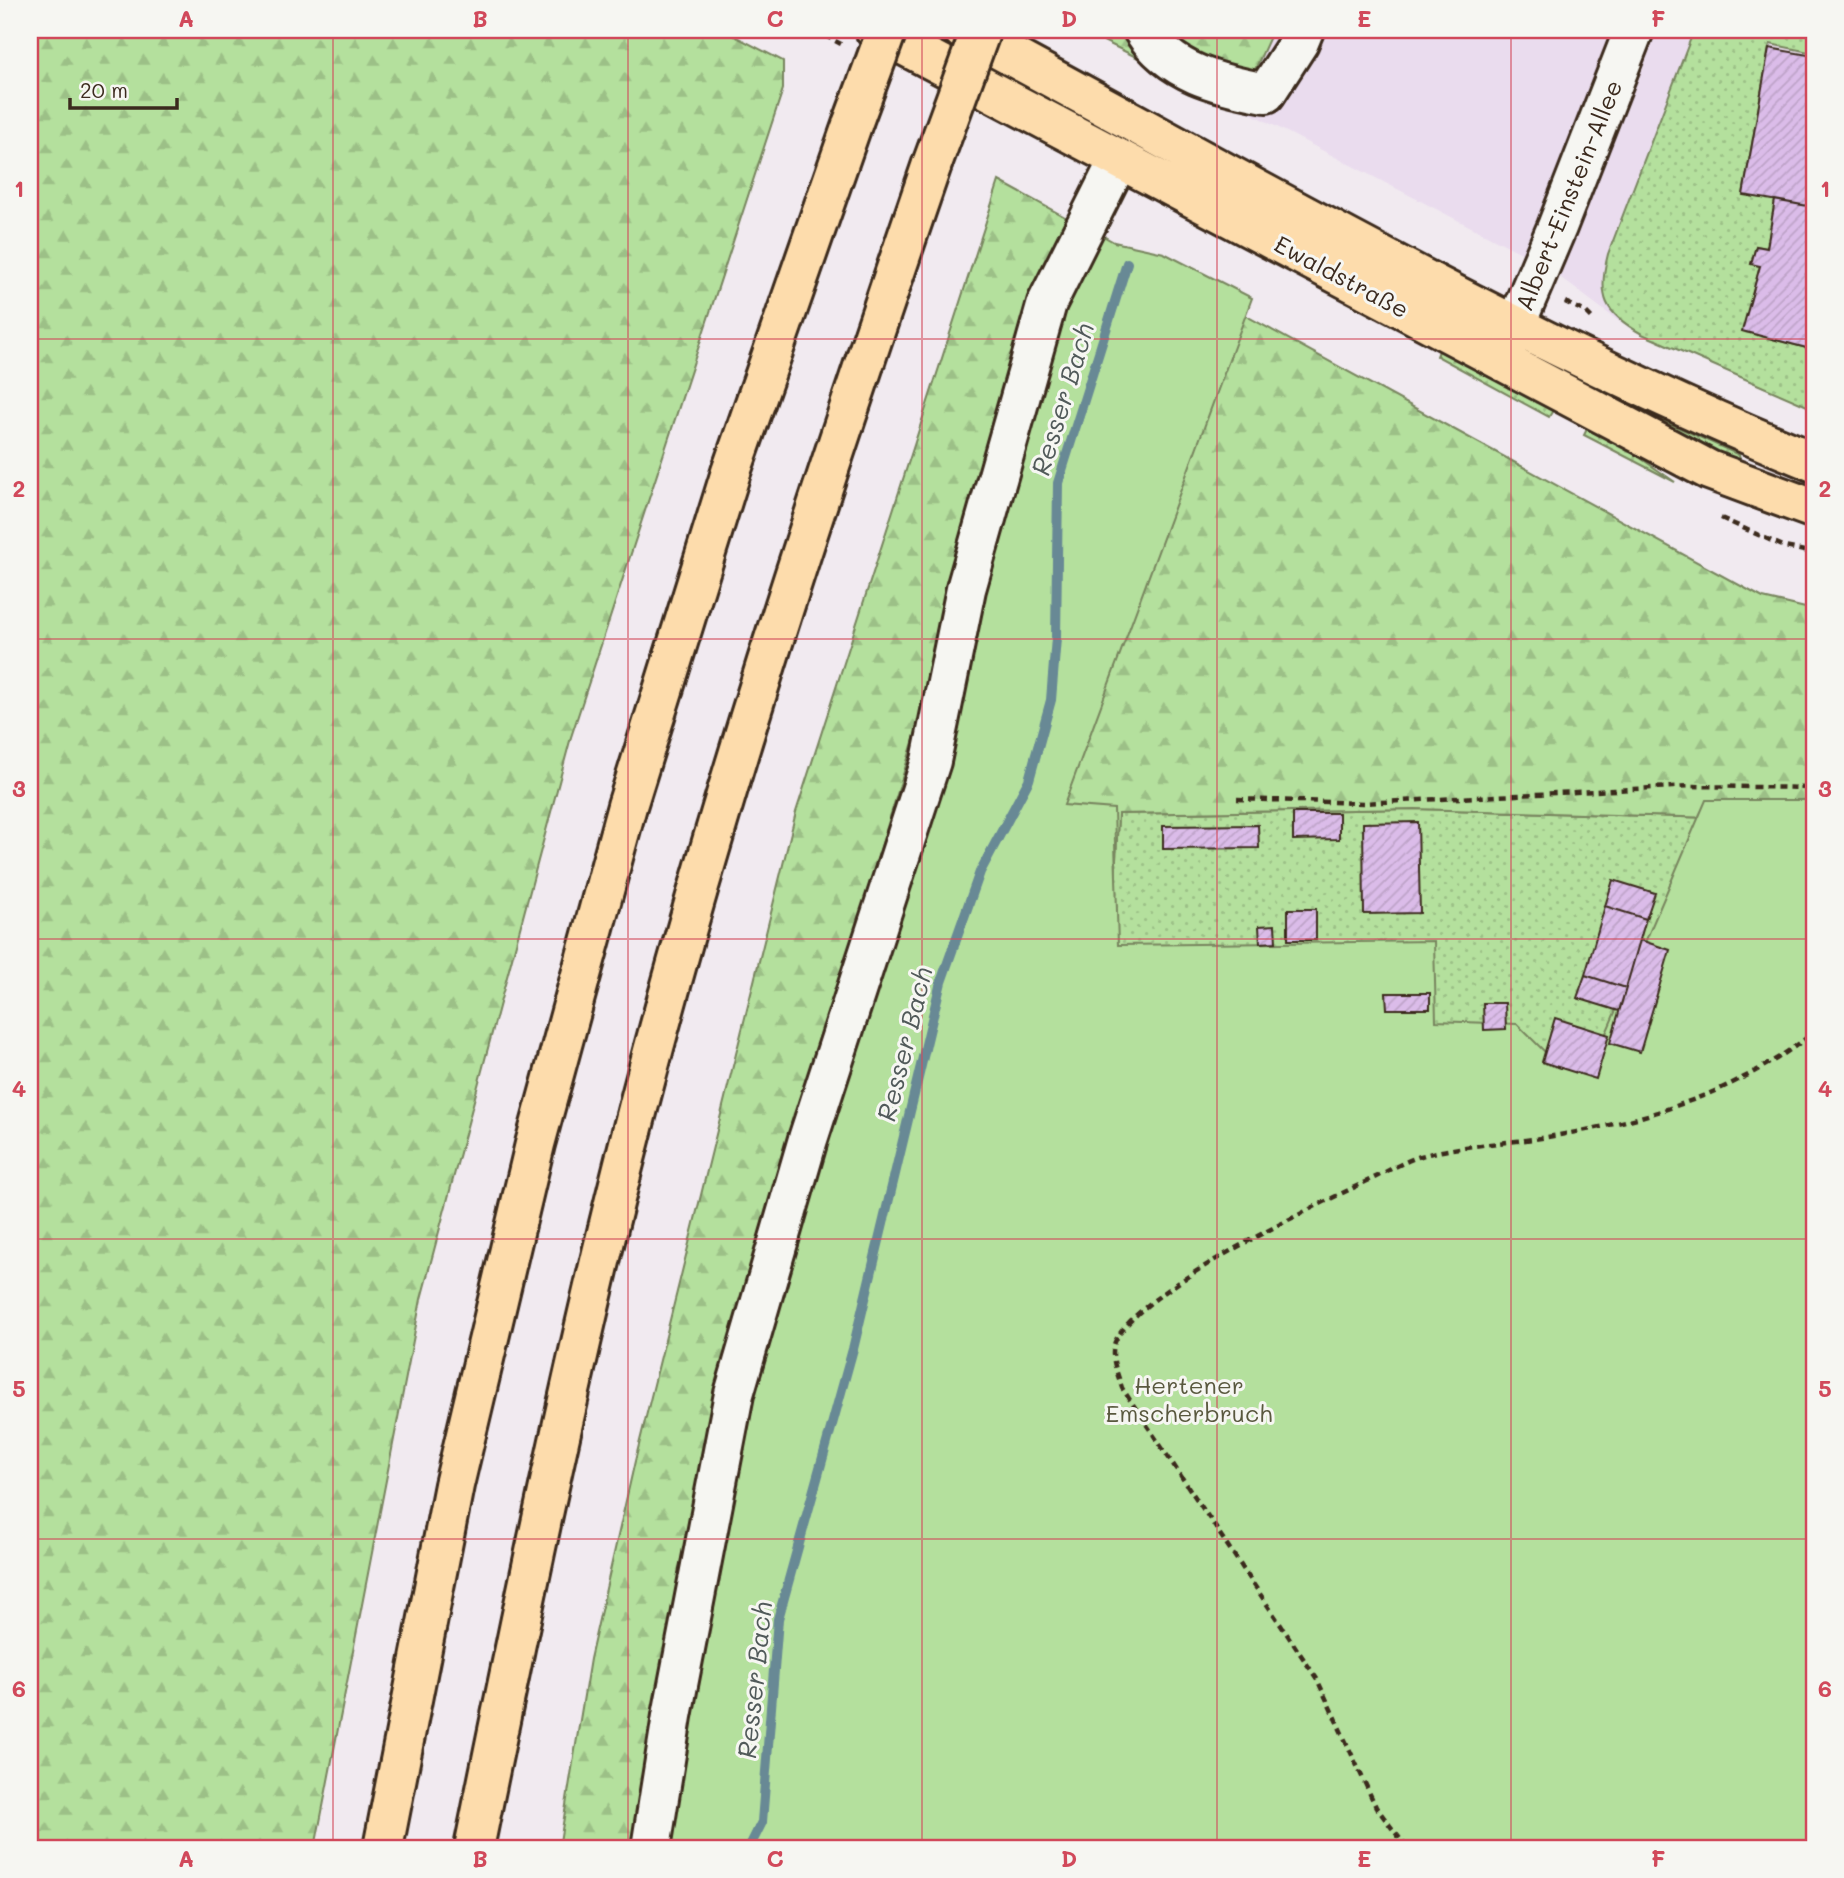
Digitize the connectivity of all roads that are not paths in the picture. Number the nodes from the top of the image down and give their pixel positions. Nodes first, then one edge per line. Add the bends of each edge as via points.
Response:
1 (875, 30) edge
2 (887, 30) edge
3 (963, 30) edge
4 (981, 30) edge
5 (1143, 30) edge
6 (1304, 30) edge
7 (1634, 30) edge
8 (1119, 159) junction
9 (1508, 343) junction
10 (1814, 462) edge
11 (1814, 509) edge
12 (383, 1848) edge
13 (474, 1848) edge
14 (651, 1848) edge

1 - 8 main road, Ewaldstraße
2 - 12 main road, bridge via 731,471 613,858 535,1144 454,1485
3 - 9 main road, Ewaldstraße
4 - 13 main road, bridge via 816,500 714,833 641,1101 543,1507
5 - 6 street via 1156,50 1179,66 1219,84 1266,93
7 - 9 street, Albert-Einstein-Allee
8 - 9 main road, Ewaldstraße
8 - 14 street via 1047,303 966,589 931,761 808,1139 734,1394
9 - 10 main road, Ewaldstraße
9 - 11 main road, Ewaldstraße via 1709,470

